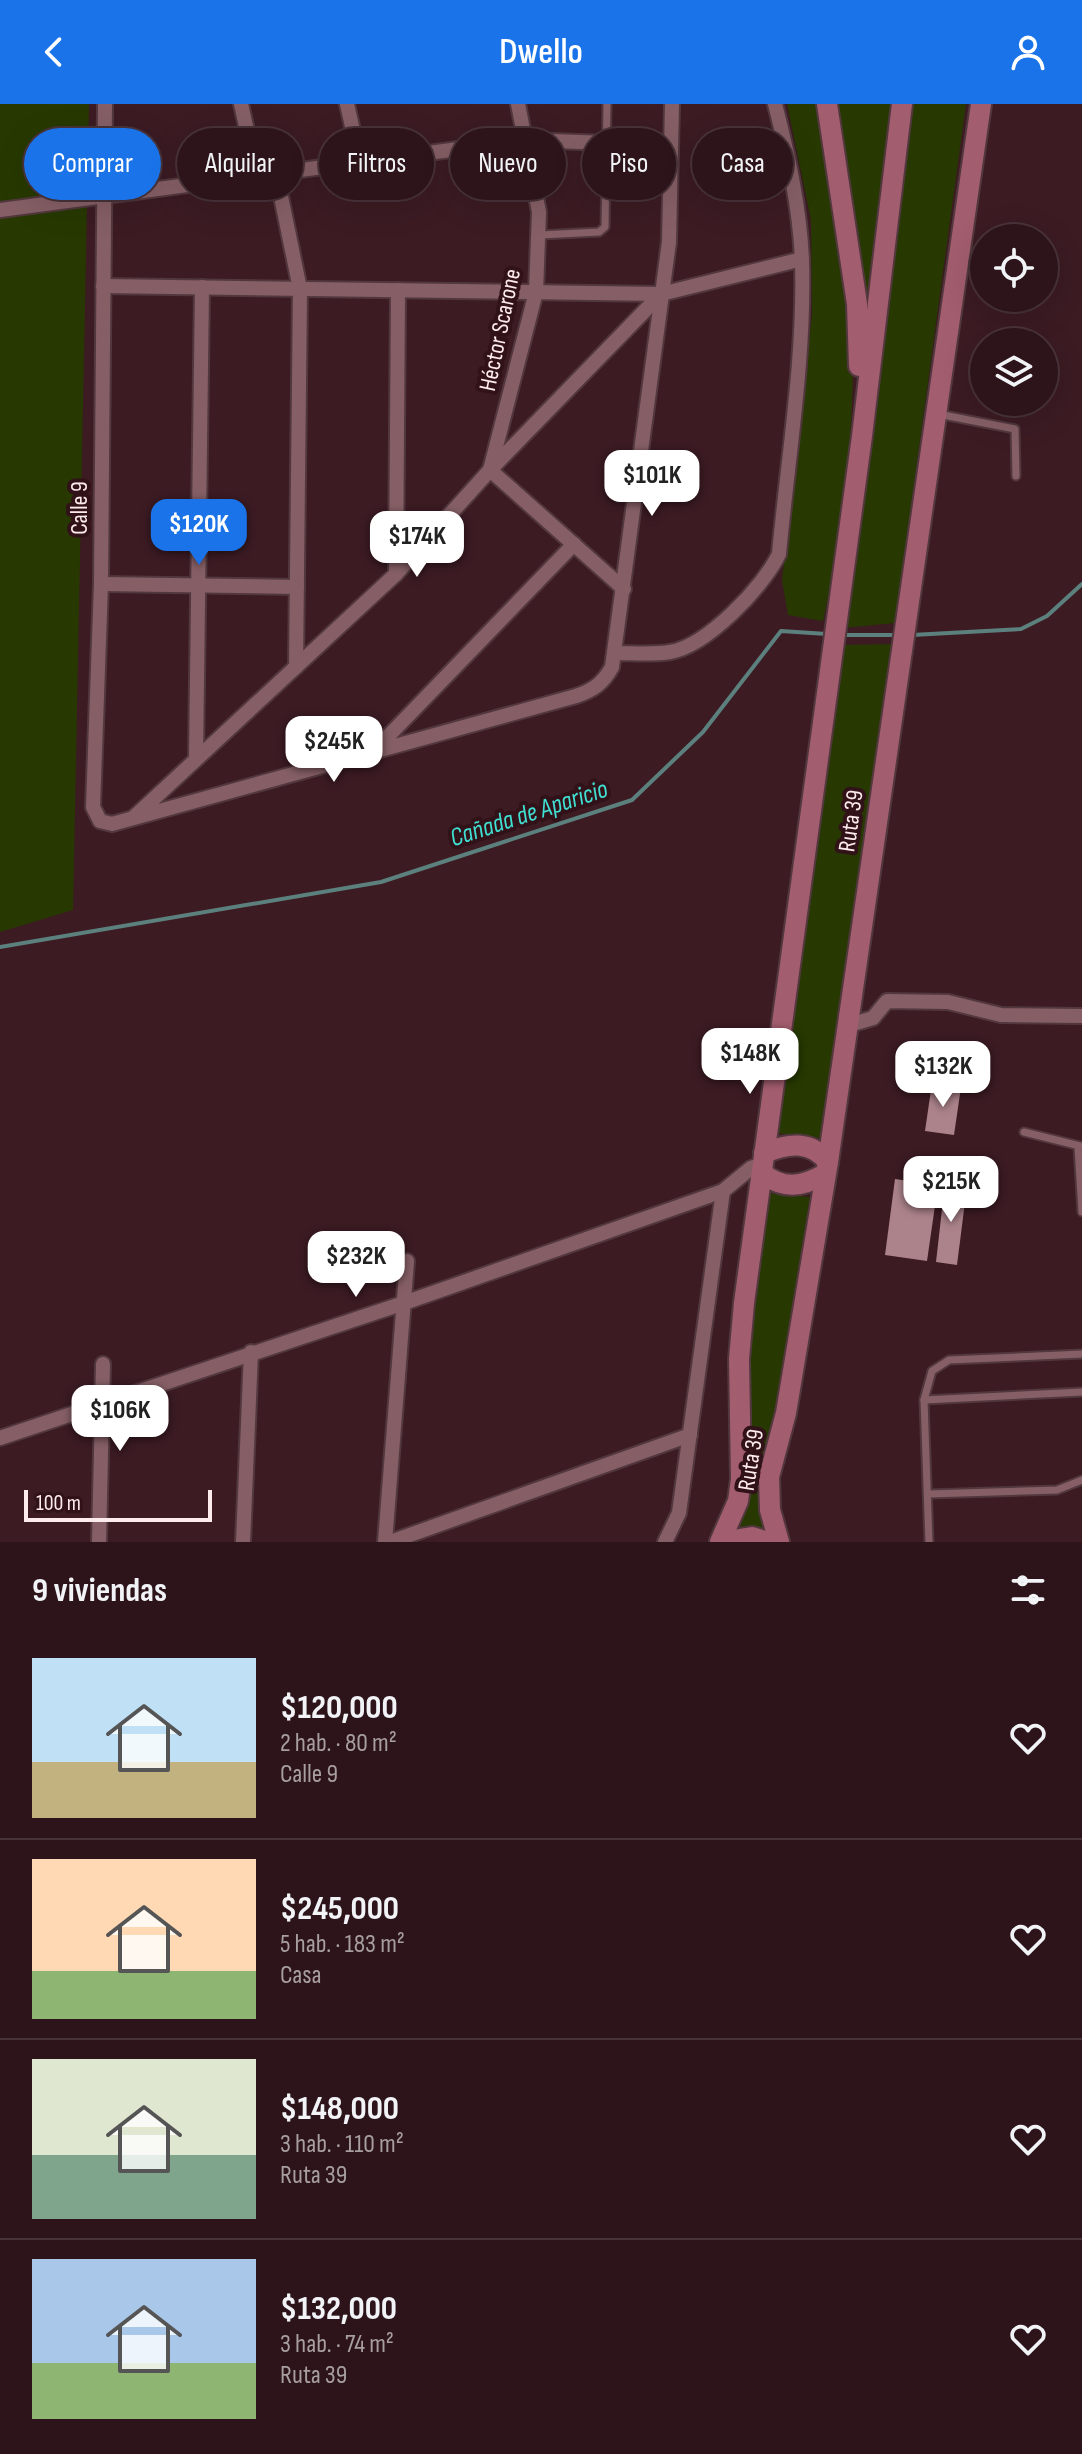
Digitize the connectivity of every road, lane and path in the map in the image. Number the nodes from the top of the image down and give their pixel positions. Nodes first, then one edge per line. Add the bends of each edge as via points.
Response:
1 (105, 104) edge
2 (241, 104) edge
3 (347, 104) edge
4 (518, 104) edge
5 (607, 104) edge
6 (672, 104) edge
7 (775, 104) edge
8 (827, 104) edge
9 (902, 104) edge
10 (981, 104) edge
11 (105, 128) edge
12 (246, 128) edge
13 (352, 128) edge
14 (523, 128) edge
15 (607, 128) edge
16 (65, 200) edge
17 (104, 200) edge
18 (282, 200) edge
19 (537, 200) edge
20 (606, 200) edge
21 (0, 210) edge
22 (540, 235) junction
23 (802, 259) junction
24 (103, 286) junction
25 (202, 287) junction
26 (300, 289) junction
27 (398, 290) junction
28 (536, 292) junction
29 (661, 294) junction
30 (936, 414) junction
31 (862, 436) junction
32 (490, 470) junction
33 (1016, 476) dead end
34 (574, 544) junction
35 (396, 574) junction
36 (101, 584) junction
37 (200, 586) junction
38 (297, 587) junction
39 (624, 589) junction
40 (614, 653) junction
41 (296, 667) junction
42 (371, 754) junction
43 (196, 758) junction
44 (130, 821) junction
45 (1082, 1016) edge
46 (846, 1026) junction
47 (1024, 1132) dead end
48 (1080, 1146) edge
49 (763, 1163) junction
50 (827, 1168) junction
51 (723, 1191) junction
52 (1082, 1212) edge
53 (407, 1261) dead end
54 (404, 1303) junction
55 (251, 1352) junction
56 (1082, 1354) edge
57 (103, 1364) dead end
58 (1082, 1392) edge
59 (924, 1400) junction
60 (102, 1404) junction
61 (690, 1435) junction
62 (0, 1438) edge
63 (1082, 1480) edge
64 (928, 1494) junction
65 (99, 1542) edge
66 (243, 1542) edge
67 (388, 1542) edge
68 (665, 1542) edge
69 (720, 1542) edge
70 (768, 1542) edge
71 (779, 1542) edge
72 (929, 1542) edge

1 - 11 street, Calle 9
2 - 12 street
3 - 13 street
4 - 14 street, Héctor Scarone
5 - 15 lane
6 - 29 street via 669,242
7 - 23 street
8 - 31 main road via 857,304
9 - 31 main road, Ruta 39
10 - 30 main road, Ruta 39
16 - 21 street
17 - 24 street, Calle 9
18 - 26 street
19 - 22 street, Héctor Scarone
20 - 22 lane via 605,227 599,232
22 - 28 street, Héctor Scarone
23 - 29 street
23 - 40 street via 802,317 779,554 771,571 751,595 689,646 672,652
24 - 25 street
24 - 36 street, Calle 9
25 - 26 street
25 - 37 street
26 - 27 street
26 - 38 street
27 - 28 street
27 - 35 street
28 - 29 street
28 - 32 street, Héctor Scarone
29 - 32 street
29 - 39 street
30 - 33 lane via 1015,429
30 - 46 main road, Ruta 39
31 - 49 main road, Ruta 39
32 - 34 street
32 - 35 street
34 - 39 street
34 - 42 street
35 - 41 street
36 - 37 street
36 - 44 street, Calle 9 via 93,807 100,821
37 - 38 street
37 - 43 street
38 - 41 street
39 - 40 street
40 - 42 street via 606,678 593,691
41 - 43 street
42 - 44 street
43 - 44 street
45 - 46 street via 1001,1015 948,1002 887,1001 873,1018
46 - 50 main road, Ruta 39
47 - 48 lane
48 - 52 lane
49 - 50 main road via 773,1182 791,1186 807,1184
49 - 50 main road via 783,1145 800,1145 818,1149
49 - 51 street
49 - 69 main road, Ruta 39 via 739,1359 741,1479 738,1501
50 - 71 main road, Ruta 39 via 786,1413 769,1477 770,1510
51 - 54 street
51 - 61 street
53 - 54 street
54 - 55 street
54 - 67 street
55 - 60 street
55 - 66 street
56 - 59 lane via 949,1360 932,1371
57 - 60 street
58 - 59 lane
59 - 64 lane
60 - 62 street
60 - 65 street
61 - 67 street
61 - 68 street via 679,1513
63 - 64 lane via 1057,1490
64 - 72 lane
69 - 70 main road via 752,1537

